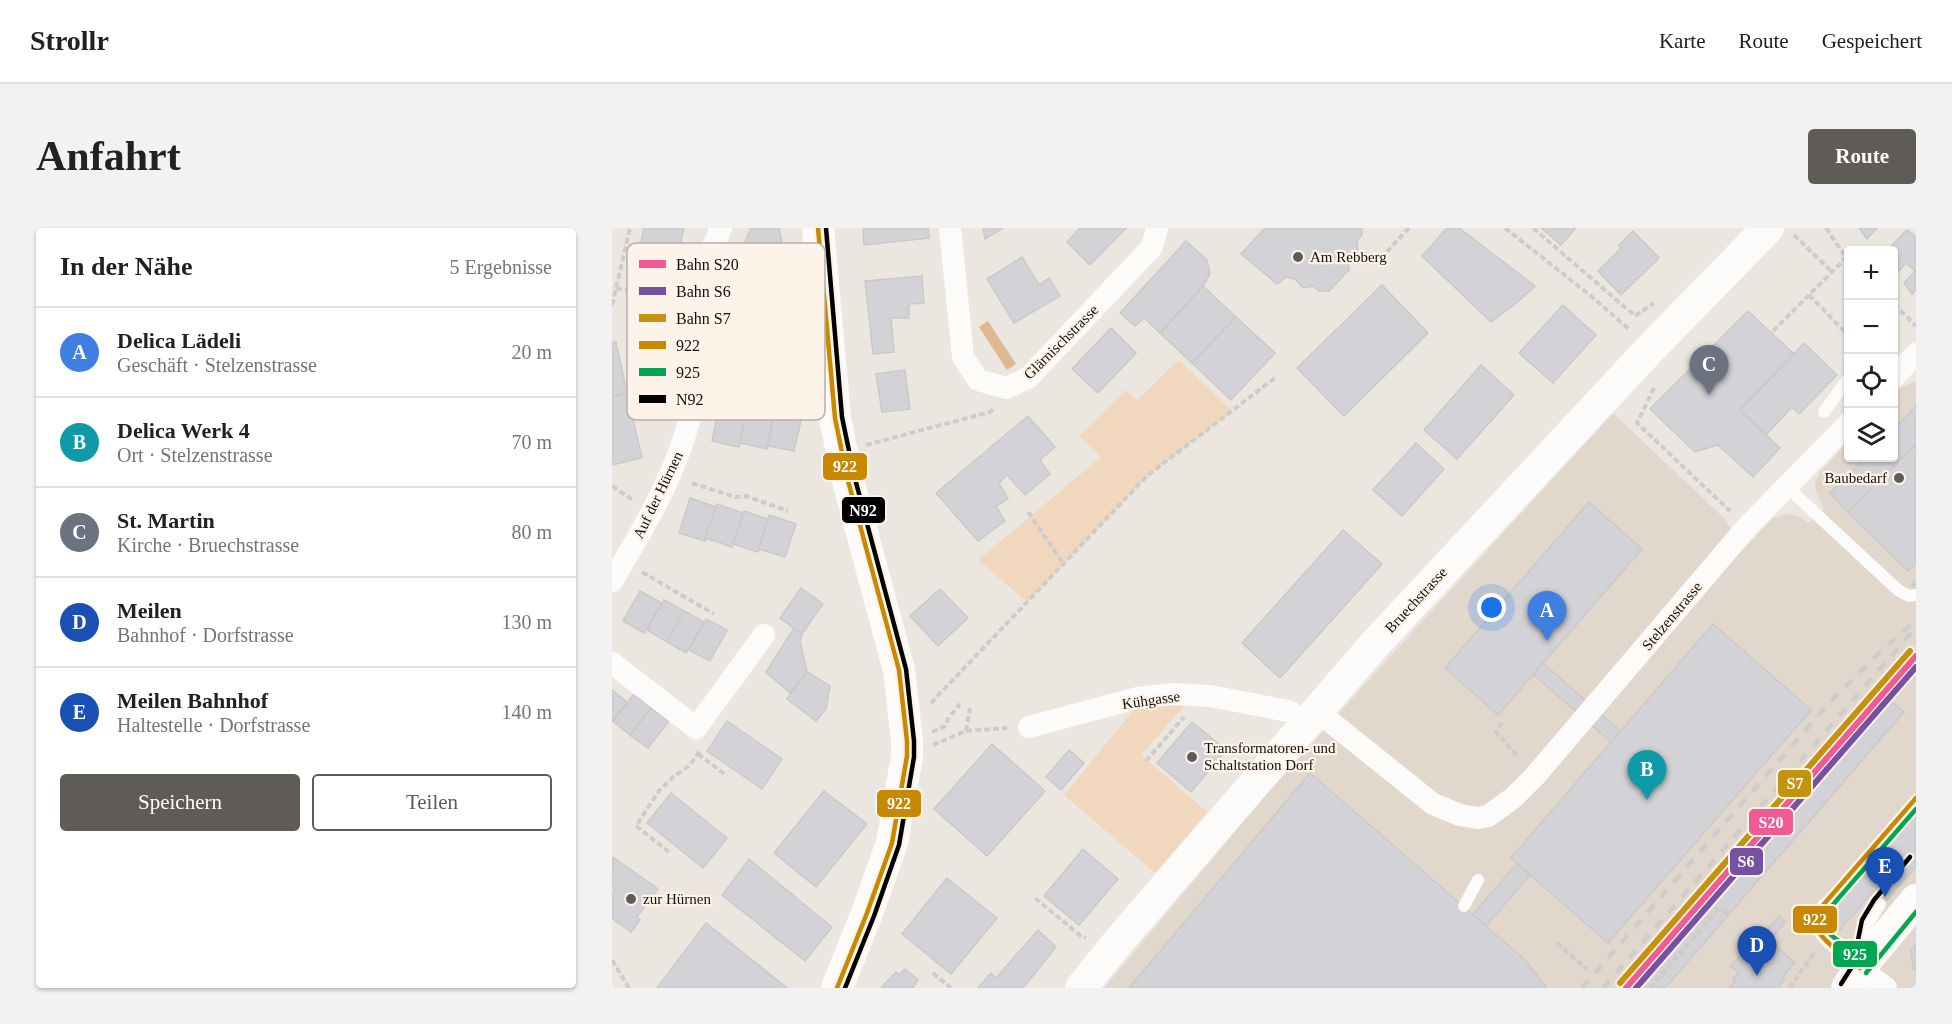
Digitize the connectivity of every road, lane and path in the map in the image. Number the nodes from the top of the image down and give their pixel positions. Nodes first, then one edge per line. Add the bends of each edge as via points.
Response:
1 (630, 228) edge
2 (721, 228) edge
3 (818, 228) edge
4 (950, 228) edge
5 (1157, 228) edge
6 (1409, 228) edge
7 (1505, 228) edge
8 (1533, 228) edge
9 (1768, 228) edge
10 (1826, 228) edge
11 (1787, 229) edge
12 (715, 243) edge
13 (819, 243) edge
14 (1844, 255) edge
15 (1353, 259) dead end
16 (1844, 262) edge
17 (1832, 272) junction
18 (616, 288) junction
19 (627, 290) edge
20 (1809, 295) junction
21 (1662, 297) dead end
22 (612, 305) edge
23 (825, 306) edge
24 (1898, 309) edge
25 (1916, 326) edge
26 (1773, 331) dead end
27 (1844, 331) edge
28 (1632, 333) dead end
29 (1916, 354) edge
30 (1898, 369) edge
31 (1276, 377) dead end
32 (1656, 383) dead end
33 (1844, 384) edge
34 (1006, 388) junction
35 (1824, 412) dead end
36 (689, 420) edge
37 (1844, 428) edge
38 (869, 453) dead end
39 (670, 475) junction
40 (1786, 487) junction
41 (788, 511) dead end
42 (1028, 512) dead end
43 (1735, 516) dead end
44 (1064, 563) junction
45 (618, 571) edge
46 (1916, 595) edge
47 (714, 614) dead end
48 (764, 634) dead end
49 (612, 663) edge
50 (1202, 696) junction
51 (960, 704) dead end
52 (970, 708) dead end
53 (1312, 717) junction
54 (1502, 723) dead end
55 (1029, 727) joint
56 (696, 728) junction
57 (966, 731) junction
58 (924, 735) junction
59 (698, 754) junction
60 (1518, 757) dead end
61 (1146, 761) dead end
62 (727, 776) dead end
63 (1497, 810) joint
64 (669, 852) dead end
65 (1478, 880) dead end
66 (1035, 898) dead end
67 (1710, 900) dead end
68 (1916, 900) edge
69 (1824, 904) dead end
70 (1880, 904) dead end
71 (1464, 906) dead end
72 (1718, 910) junction
73 (1730, 913) dead end
74 (1091, 939) dead end
75 (1824, 939) junction
76 (1557, 943) dead end
77 (612, 960) edge
78 (1587, 969) dead end
79 (933, 973) dead end
80 (1854, 978) edge
81 (629, 988) edge
82 (837, 988) edge
83 (951, 988) edge
84 (1081, 988) edge
85 (1650, 988) edge
86 (1789, 988) edge
87 (1886, 988) edge

1 - 18 path
2 - 12 street, Auf der Hürnen
3 - 13 street
4 - 34 street, Glärnischstrasse via 963,357 978,380
5 - 34 street, Glärnischstrasse via 1152,247 1137,264 1028,378
6 - 15 path via 1382,257
7 - 28 path via 1592,296
8 - 21 path via 1635,316
9 - 53 street, Bruechstrasse via 1562,443
10 - 14 path
11 - 17 path
16 - 17 path
17 - 20 path
18 - 19 path
18 - 22 path
20 - 26 path
20 - 27 path
23 - 58 street via 835,418 847,477 899,670
24 - 25 path
29 - 30 street
31 - 44 path via 1147,476
32 - 43 path via 1637,423
33 - 35 lane
34 - 38 path via 1005,398 990,412 866,445
36 - 39 street, Auf der Hürnen
37 - 40 street, Stelzenstrasse
39 - 41 path
39 - 45 street, Auf der Hürnen
40 - 46 lane via 1898,590
40 - 63 street, Stelzenstrasse via 1747,526 1535,776
42 - 44 path
44 - 58 path
45 - 47 path
48 - 56 street
49 - 56 street
50 - 53 street, Kühgasse
50 - 55 street, Kühgasse via 1137,698
50 - 61 path
51 - 58 path via 945,726
52 - 57 path
53 - 63 street, Kühgasse via 1433,804 1468,818 1488,816
53 - 84 street, Bruechstrasse
54 - 60 path via 1496,732
55 - 57 path
56 - 59 path via 703,748
57 - 58 path
58 - 82 street via 907,756 892,843
59 - 62 path
59 - 64 path via 659,791 636,826
65 - 71 lane
66 - 74 path via 1081,936
67 - 72 path
68 - 80 street
69 - 75 lane via 1815,922
70 - 80 lane via 1868,924
72 - 73 path
72 - 85 path
75 - 80 lane
75 - 86 path
76 - 78 path
77 - 81 path
79 - 83 path
80 - 87 street

